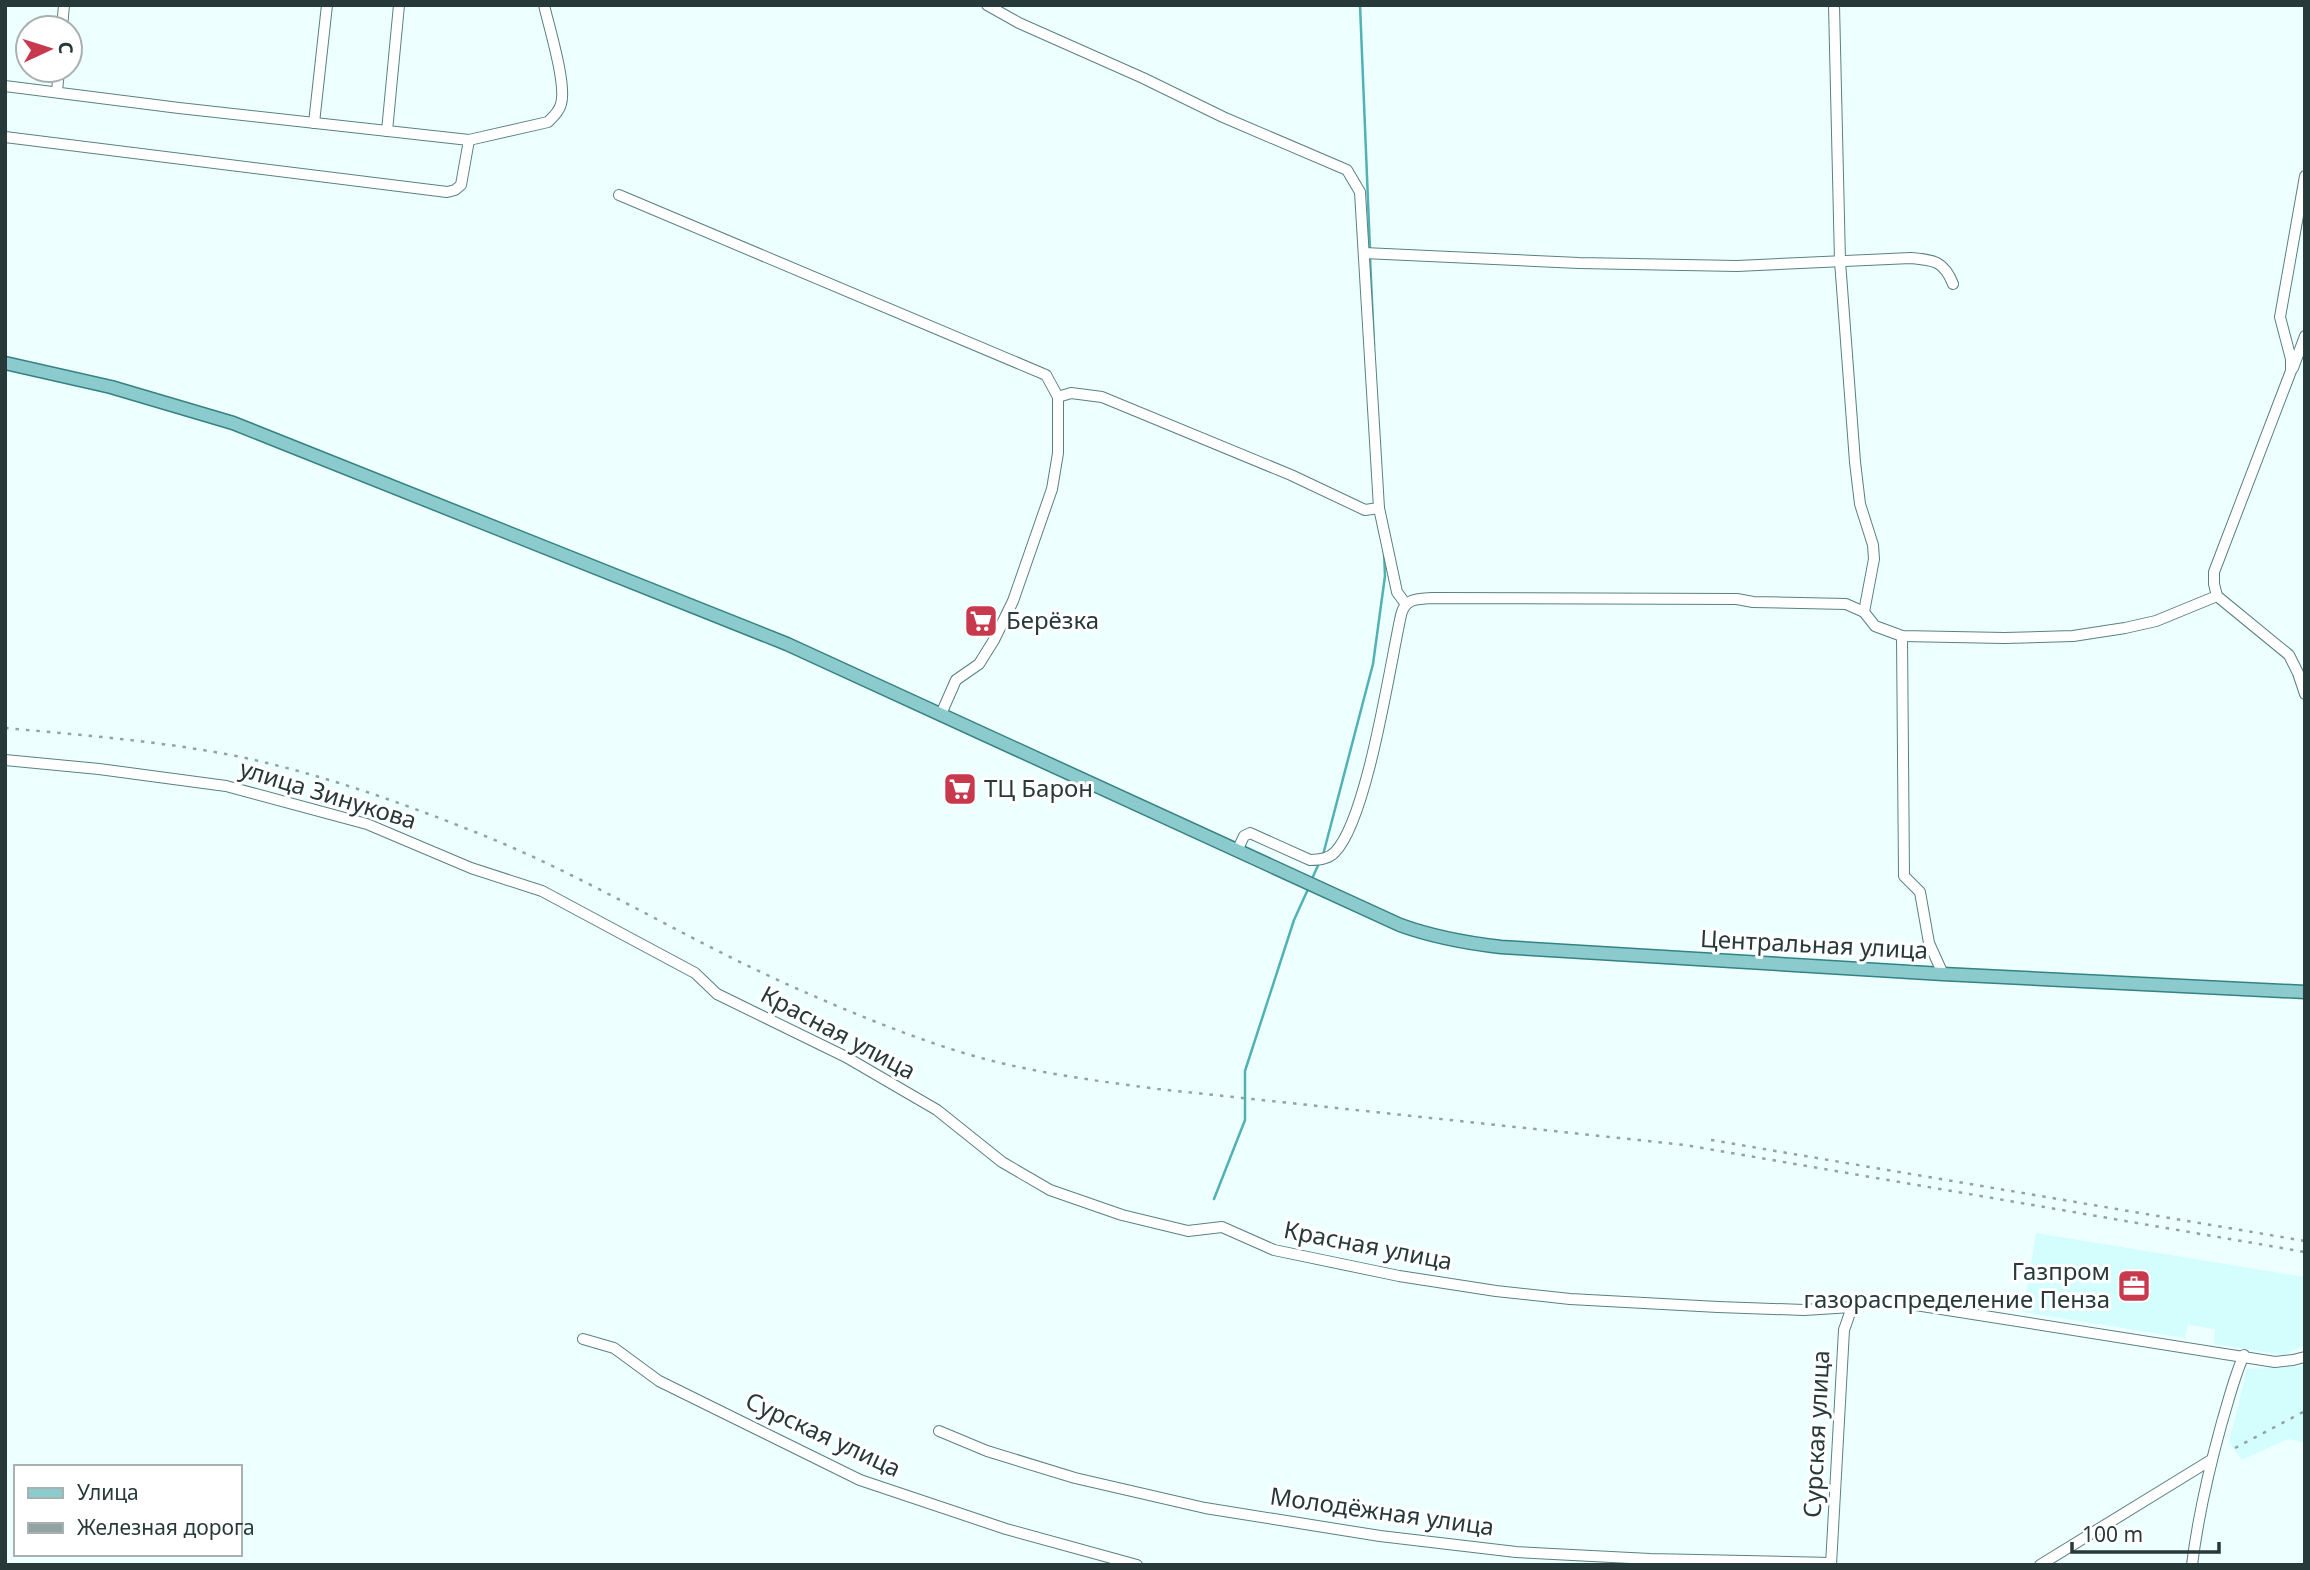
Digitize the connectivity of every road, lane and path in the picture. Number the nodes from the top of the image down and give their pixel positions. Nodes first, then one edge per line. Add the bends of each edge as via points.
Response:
1 (327, 5) edge
2 (399, 5) edge
3 (544, 5) edge
4 (987, 5) edge
5 (1834, 5) edge
6 (58, 84) edge
7 (5, 86) edge
8 (57, 91) junction
9 (314, 123) junction
10 (387, 131) junction
11 (5, 137) edge
12 (469, 139) junction
13 (2305, 176) edge
14 (620, 195) dead end
15 (1364, 253) junction
16 (1840, 261) junction
17 (1953, 284) dead end
18 (2305, 336) edge
19 (5, 363) edge
20 (2291, 371) junction
21 (1058, 397) junction
22 (1379, 508) junction
23 (2217, 596) junction
24 (1405, 604) junction
25 (1864, 612) junction
26 (1902, 636) junction
27 (2305, 694) edge
28 (941, 715) junction
29 (5, 760) edge
30 (1237, 851) junction
31 (695, 974) joint
32 (1943, 974) junction
33 (2305, 992) edge
34 (1852, 1307) junction
35 (583, 1339) dead end
36 (2244, 1355) junction
37 (2305, 1357) edge
38 (939, 1431) dead end
39 (2211, 1460) junction
40 (1831, 1564) edge
41 (1137, 1565) edge
42 (2040, 1565) edge
43 (2192, 1565) edge

1 - 9 street
2 - 10 street
3 - 12 street via 561,78 562,103 556,115 548,122
4 - 15 street via 1347,170 1360,192
5 - 16 street
6 - 8 street
7 - 8 street
8 - 9 street
9 - 10 street
10 - 12 street
11 - 12 street via 447,192 461,185
13 - 20 street via 2280,317
14 - 21 street via 1046,374
15 - 16 street via 1660,265
15 - 22 street
16 - 17 street via 1925,259 1948,270
16 - 25 street via 1856,472 1874,559
18 - 20 street
19 - 28 main road, Центральная улица via 123,390 233,423 788,644
20 - 23 street via 2214,572
21 - 22 street via 1070,393 1102,397 1365,510
21 - 28 street via 1058,453 1052,489 1013,601 979,664 956,680
22 - 24 street via 1397,592
23 - 26 street via 2156,621 2073,636
23 - 27 street via 2289,655
24 - 25 street via 1432,598 1737,599 1846,604
24 - 30 street via 1359,805 1334,853 1310,860 1250,833
25 - 26 street via 1875,626
26 - 32 street via 1904,876 1920,892 1929,943
28 - 30 main road, Центральная улица
29 - 31 street, улица Зинукова via 226,786 368,824 471,868 542,891
30 - 32 main road, Центральная улица via 1400,926 1460,942
31 - 34 street, Красная улица via 718,994 846,1057 937,1110 1002,1162 1050,1190 1122,1215 1188,1231 1222,1227 1274,1250 1496,1291 1570,1300 1718,1307
32 - 33 main road, Центральная улица
34 - 36 street, Красная улица via 1866,1300 1903,1303
34 - 40 street, Сурская улица via 1844,1330
35 - 41 street, Сурская улица via 614,1348 659,1381 860,1480 1006,1529
36 - 37 street, Красная улица via 2284,1362
36 - 39 street
38 - 40 street, Молодёжная улица via 1075,1478 1205,1508 1380,1536 1516,1552
39 - 42 street
39 - 43 street

